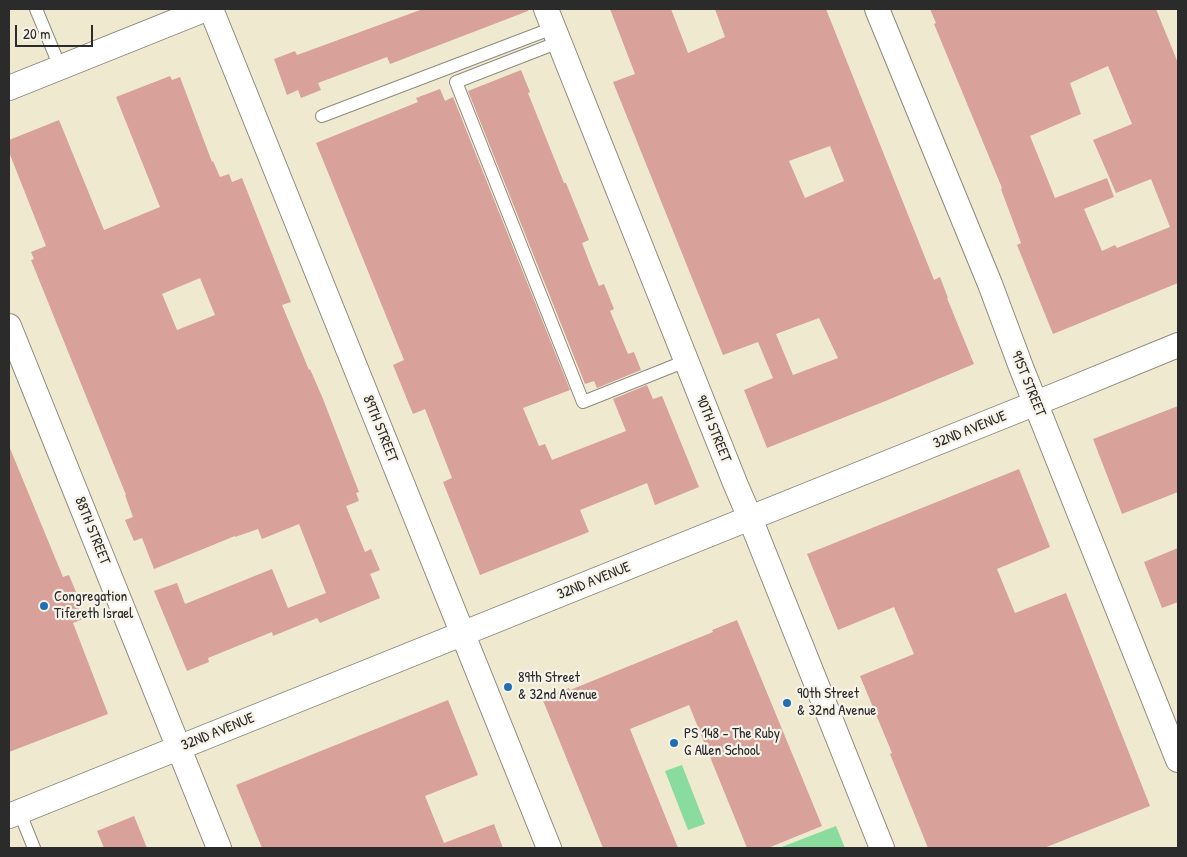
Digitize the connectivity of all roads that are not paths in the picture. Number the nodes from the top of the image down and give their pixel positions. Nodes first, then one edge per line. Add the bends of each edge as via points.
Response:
1 (36, 9) edge
2 (206, 9) edge
3 (211, 9) edge
4 (877, 9) edge
5 (553, 26) edge
6 (60, 67) junction
7 (9, 88) edge
8 (322, 116) dead end
9 (9, 326) edge
10 (1178, 345) edge
11 (686, 362) junction
12 (1036, 403) junction
13 (750, 518) junction
14 (462, 633) junction
15 (178, 748) junction
16 (1178, 760) edge
17 (14, 813) edge
18 (34, 848) edge
19 (219, 848) edge
20 (549, 848) edge
21 (882, 848) edge

1 - 6 lane
2 - 6 street
3 - 14 street, 89TH STREET
4 - 12 street, 91ST STREET
5 - 8 lane
5 - 11 street, 90TH STREET
5 - 11 lane via 456,82 583,402
6 - 7 street
9 - 15 street, 88TH STREET
10 - 12 street, 32ND AVENUE
11 - 13 street, 90TH STREET
12 - 13 street, 32ND AVENUE
12 - 16 street, 91ST STREET
13 - 14 street, 32ND AVENUE
13 - 21 street, 90TH STREET
14 - 15 street, 32ND AVENUE
14 - 20 street, 89TH STREET
15 - 17 street, 32ND AVENUE
15 - 19 street, 88TH STREET
17 - 18 lane

